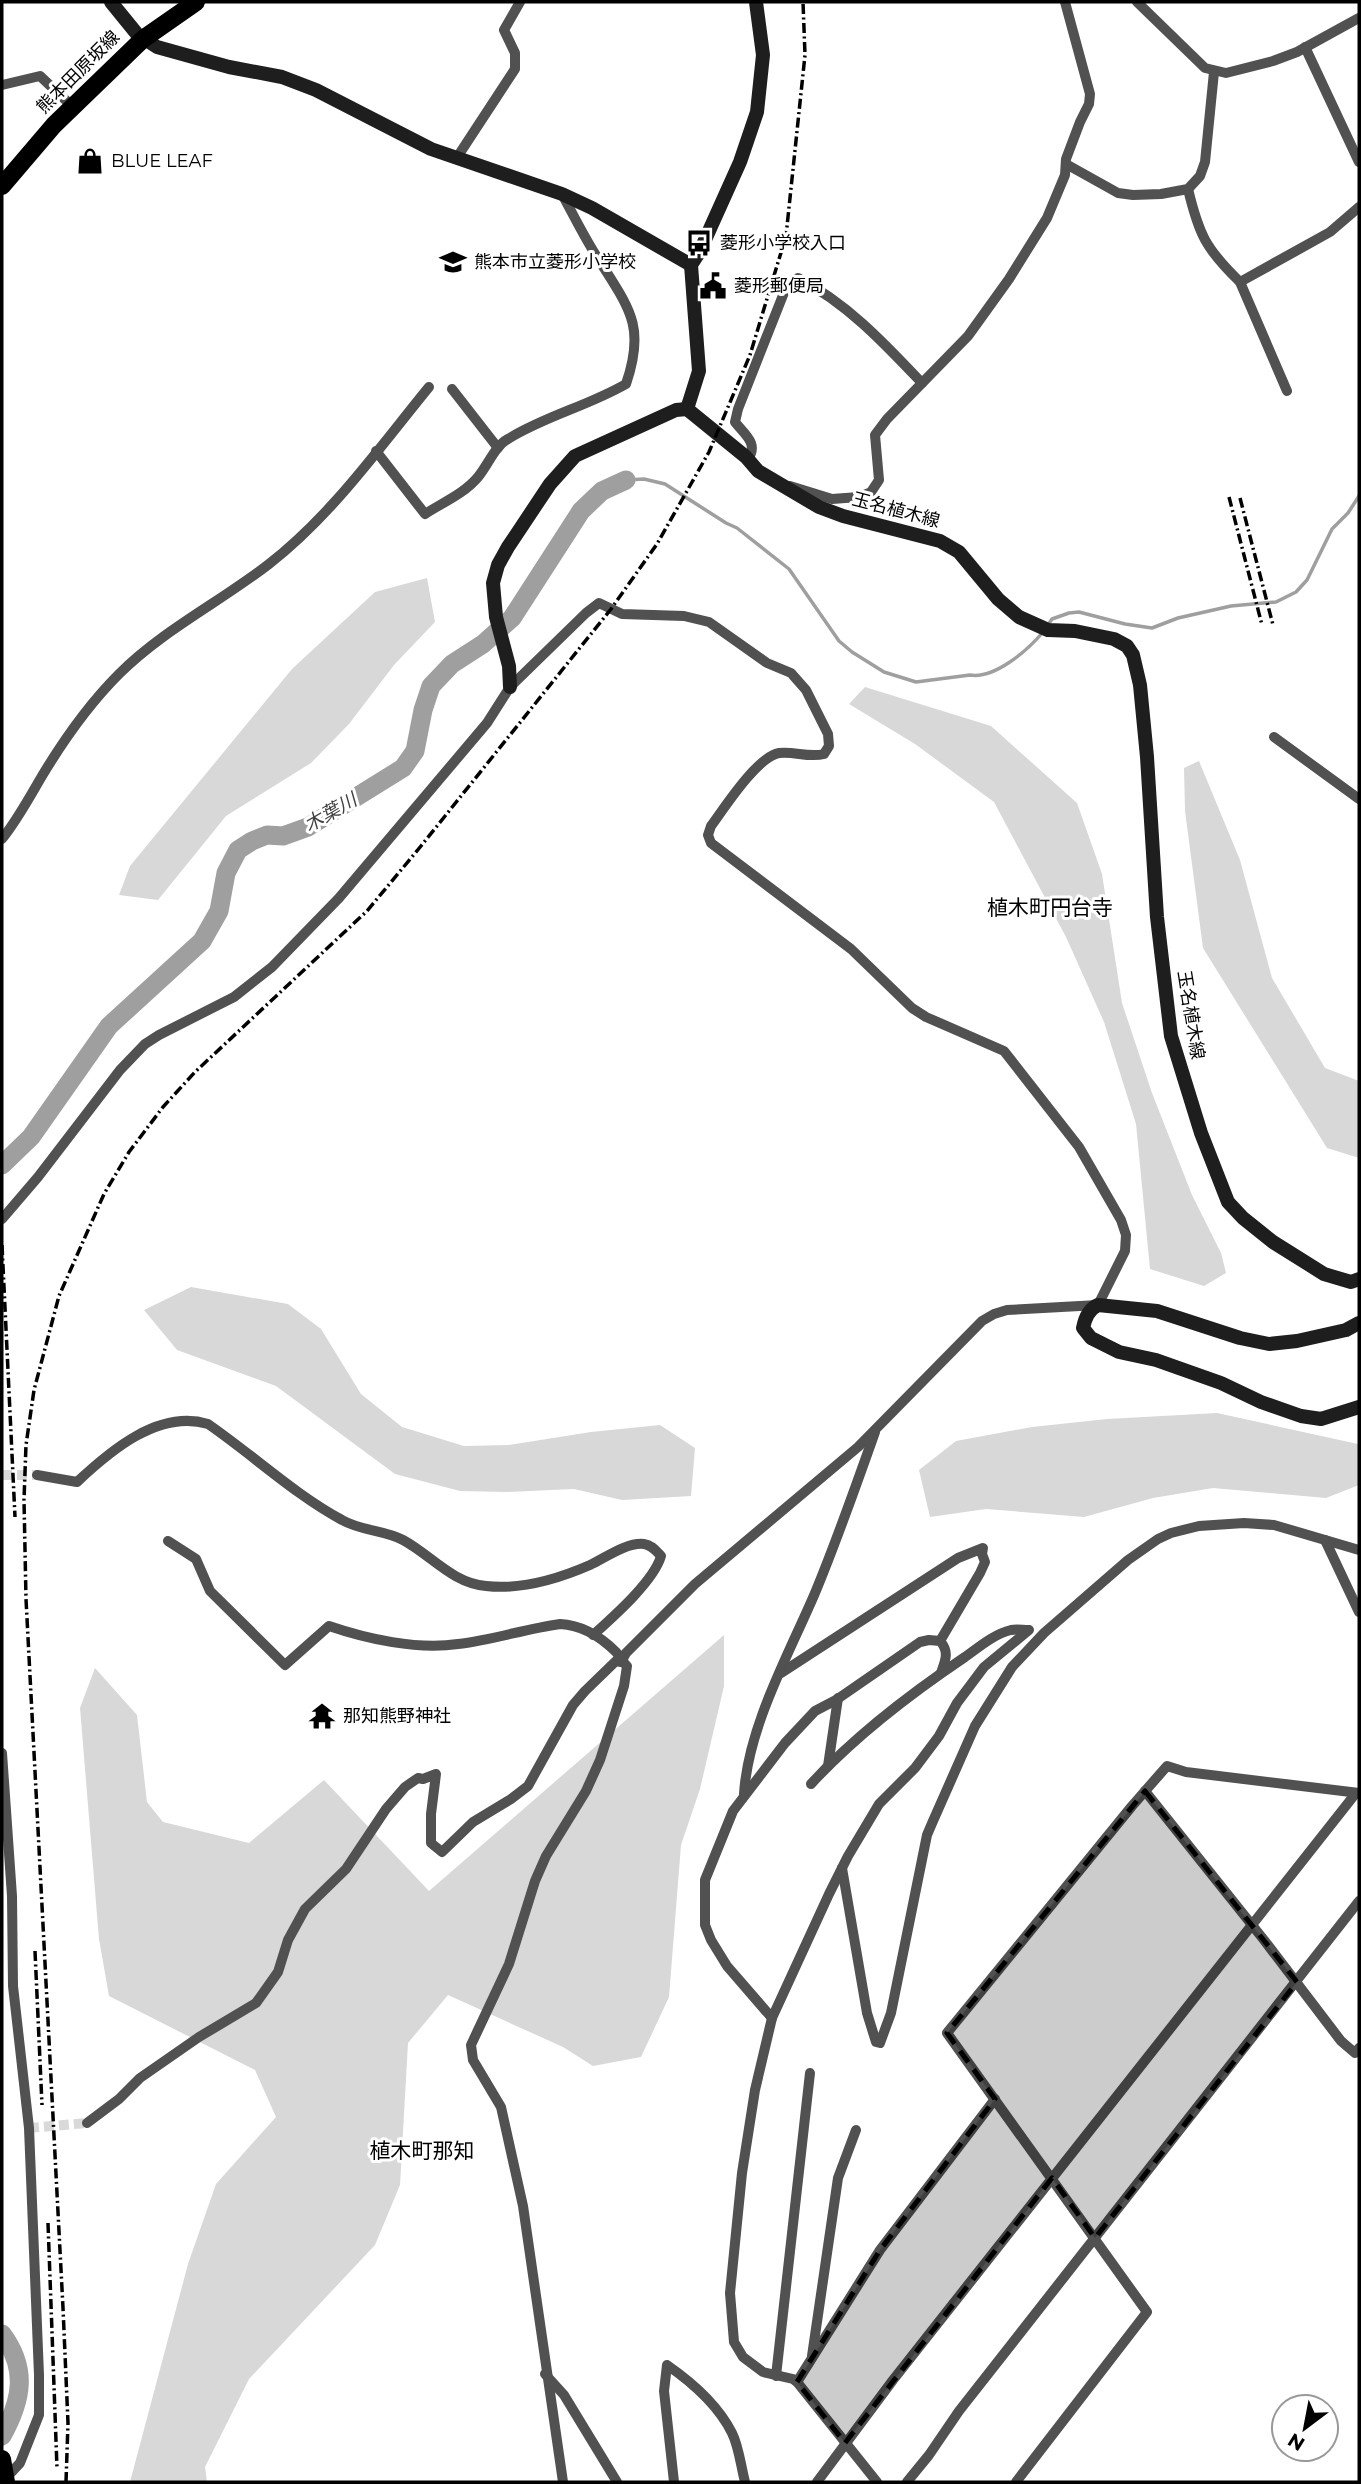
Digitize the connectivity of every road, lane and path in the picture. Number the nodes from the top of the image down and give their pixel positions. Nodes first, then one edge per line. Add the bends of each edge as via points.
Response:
1 (111, 2) edge
2 (197, 2) edge
3 (520, 2) edge
4 (757, 2) edge
5 (1065, 2) edge
6 (1137, 2) edge
7 (1359, 18) edge
8 (143, 39) junction
9 (1305, 47) junction
10 (1214, 72) junction
11 (2, 85) edge
12 (73, 107) junction
13 (457, 159) junction
14 (1359, 162) edge
15 (1066, 164) junction
16 (2, 186) edge
17 (1188, 189) junction
18 (562, 194) junction
19 (1359, 207) edge
20 (691, 265) junction
21 (1240, 282) junction
22 (922, 383) junction
23 (429, 387) dead end
24 (452, 388) dead end
25 (1287, 391) dead end
26 (687, 409) junction
27 (498, 448) junction
28 (376, 451) junction
29 (748, 459) junction
30 (777, 482) junction
31 (510, 687) junction
32 (1274, 737) dead end
33 (1359, 799) edge
34 (2, 839) edge
35 (2, 1219) edge
36 (1359, 1279) edge
37 (1098, 1305) junction
38 (1359, 1323) edge
39 (1359, 1407) edge
40 (876, 1430) junction
41 (37, 1475) tunnel mouth
42 (1325, 1540) junction
43 (168, 1541) dead end
44 (1359, 1550) edge
45 (1359, 1612) edge
46 (1029, 1630) junction
47 (1044, 1633) junction
48 (593, 1635) junction
49 (940, 1641) junction
50 (621, 1662) junction
51 (941, 1673) junction
52 (780, 1674) junction
53 (838, 1698) junction
54 (2, 1753) edge
55 (828, 1766) junction
56 (811, 1784) dead end
57 (1145, 1791) junction
58 (1358, 1793) edge
59 (744, 1794) junction
60 (842, 1868) junction
61 (1359, 1901) edge
62 (1252, 1925) junction
63 (1297, 1982) junction
64 (772, 2018) junction
65 (1359, 2048) edge
66 (810, 2073) dead end
67 (995, 2099) junction
68 (87, 2123) tunnel mouth
69 (856, 2130) dead end
70 (1052, 2178) junction
71 (1095, 2238) junction
72 (811, 2359) junction
73 (545, 2374) junction
74 (776, 2376) junction
75 (797, 2382) junction
76 (845, 2443) junction
77 (2, 2459) edge
78 (6, 2480) edge
79 (563, 2482) edge
80 (617, 2482) edge
81 (674, 2482) edge
82 (744, 2482) edge
83 (817, 2482) edge
84 (877, 2482) edge
85 (906, 2482) edge
86 (1017, 2482) edge

1 - 8 main road
2 - 8 main road, 熊本田原坂線
3 - 13 street via 504,30 515,52 515,69
4 - 20 main road via 763,55 757,111 740,162
5 - 15 street via 1090,94
6 - 10 street via 1187,53
7 - 9 street
8 - 12 main road, 熊本田原坂線
8 - 13 main road via 183,55 282,77
9 - 10 street via 1273,61
9 - 14 street
10 - 17 street via 1205,162
11 - 12 street via 40,76
12 - 16 main road, 熊本田原坂線
13 - 18 main road
15 - 17 street via 1118,193
15 - 22 street via 1047,218 1009,279 968,336
17 - 21 street via 1202,237
18 - 20 main road
18 - 27 street via 630,312 636,334 632,367 626,384 549,417 504,440
19 - 21 street via 1329,232
20 - 26 main road via 699,371
21 - 25 street
22 - 29 street via 845,309 798,278 787,285 738,409 735,422 752,441
22 - 30 street via 875,435 879,480 871,492 832,499
23 - 28 street
24 - 27 street
26 - 29 main road, 玉名植木線
26 - 31 main road via 575,456 550,484 508,547 493,583
27 - 28 street via 477,479 425,514
28 - 34 street via 333,504 269,564 152,644 120,673 73,730
29 - 30 main road, 玉名植木線
30 - 36 main road, 玉名植木線 via 843,516 940,541 959,552 1019,617 1048,630 1114,639 1127,646 1140,685 1171,1036 1200,1133 1228,1202 1244,1218 1324,1274 1351,1282
31 - 35 street via 487,723 339,898 272,967 234,997 145,1044
31 - 37 street via 599,603 622,614 684,616 709,622 767,663 791,673 806,690 828,734 829,746 824,754 775,754 761,763 711,826 711,843 850,949 912,1008 1004,1052 1079,1147 1121,1220 1125,1251
32 - 33 street
37 - 38 main road via 1157,1311 1269,1344 1334,1333
37 - 39 main road via 1083,1328 1091,1338 1119,1352 1208,1378 1301,1416 1321,1419
37 - 40 street via 994,1314 956,1344
40 - 50 street via 695,1584
40 - 52 street via 827,1565
41 - 48 street via 77,1482 102,1459 156,1427 197,1420 341,1520 403,1540 463,1581 518,1586 587,1566 626,1548 643,1544 654,1548 661,1556 659,1562
42 - 44 street
42 - 45 street
42 - 47 street via 1273,1525 1244,1523 1171,1533 1128,1560
43 - 48 street via 196,1559 210,1591 285,1665 329,1626 359,1636 456,1645 560,1624 575,1625
46 - 47 street
46 - 51 street via 998,1636
46 - 60 street via 984,1667 915,1768 879,1804
47 - 60 street via 1012,1667 975,1726 930,1828 891,2014 880,2043 873,2036 867,2013
48 - 50 street via 618,1654
49 - 51 street via 947,1656
49 - 52 street via 980,1573 985,1562 983,1548 958,1558
49 - 53 street via 920,1642
50 - 68 street via 616,1661 573,1706 528,1786 473,1822 442,1852 431,1843 436,1774 405,1787 346,1869 305,1909 278,1972 256,2003 140,2078
50 - 73 street via 627,1671 600,1760 546,1856 509,1964 471,2045 473,2060 501,2107 527,2229
51 - 55 street
52 - 59 street via 752,1749
53 - 55 street
53 - 59 street via 815,1711
54 - 78 street via 13,1986 29,2128 39,2401 39,2415 20,2463
55 - 56 street
57 - 58 street via 1167,1766
57 - 62 street
57 - 67 street via 947,2033
58 - 62 street
59 - 64 street via 705,1880 705,1925 727,1966
60 - 64 street
61 - 63 street
62 - 63 street
62 - 70 street
63 - 65 street via 1341,2041 1355,2053
63 - 71 street
64 - 74 street via 742,2173 730,2293 734,2342 743,2357
66 - 74 street
67 - 70 street
67 - 72 street via 880,2250
69 - 72 street via 838,2178
70 - 71 street
70 - 76 street
71 - 85 street
71 - 86 street via 1147,2312
72 - 75 street
73 - 79 street
73 - 80 street via 564,2395
74 - 75 street
75 - 76 street
76 - 83 street
76 - 84 street
77 - 78 main road
81 - 82 street via 664,2391 667,2365 693,2382 720,2415 732,2434

